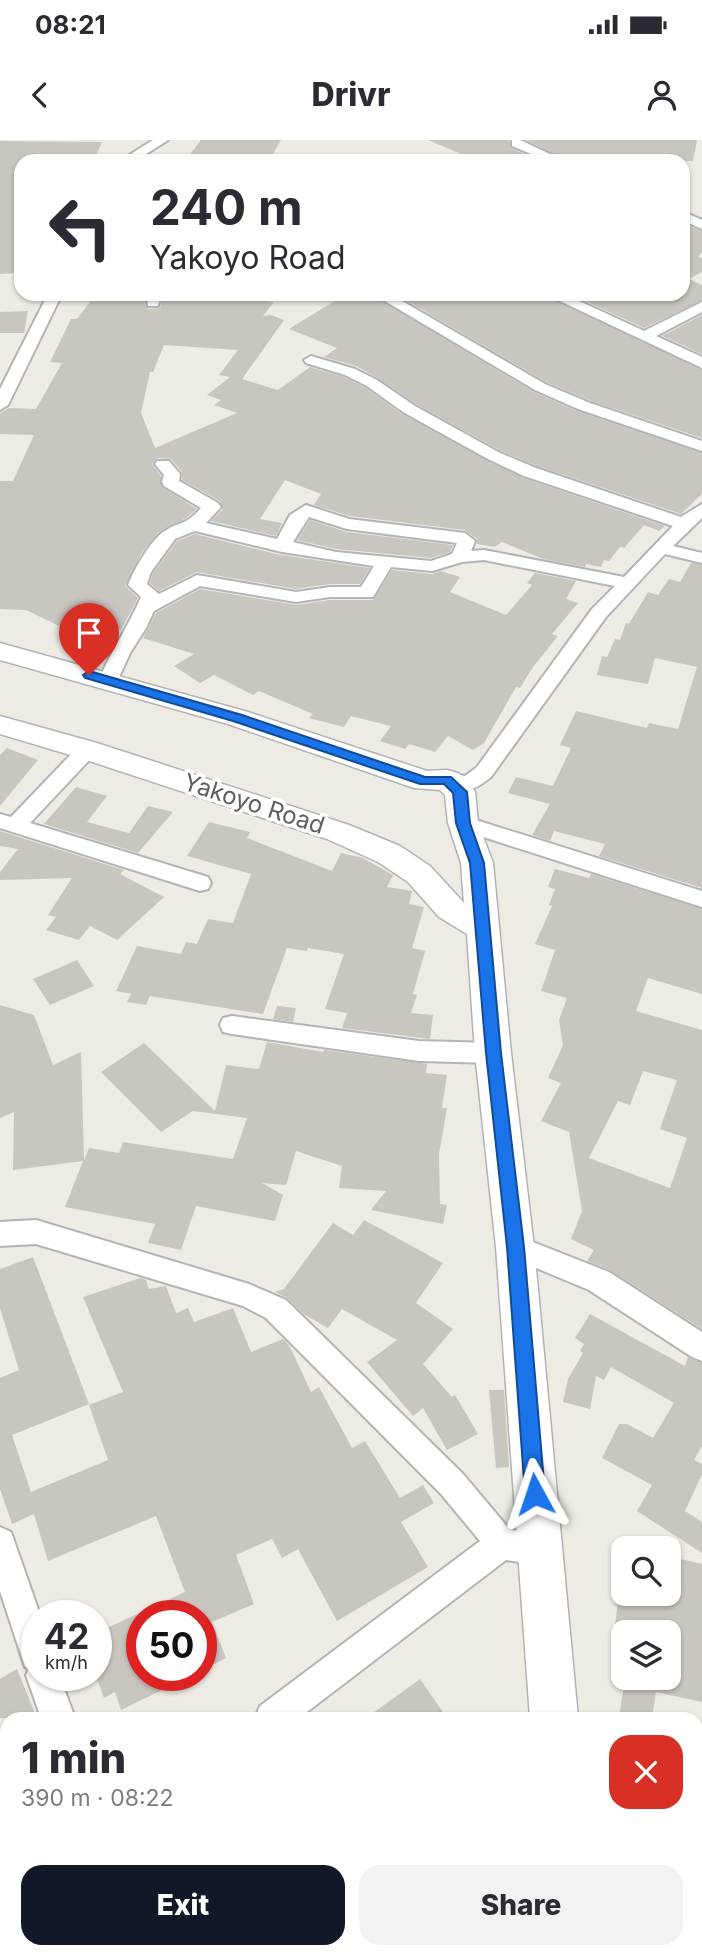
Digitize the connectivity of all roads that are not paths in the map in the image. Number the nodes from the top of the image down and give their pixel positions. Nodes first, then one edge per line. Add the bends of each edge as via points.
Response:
1 (162, 140) edge
2 (516, 143) dead end
3 (130, 154) edge
4 (542, 154) edge
5 (52, 301) edge
6 (392, 301) edge
7 (568, 301) edge
8 (702, 306) edge
9 (645, 336) junction
10 (310, 360) dead end
11 (702, 363) edge
12 (0, 405) edge
13 (702, 446) edge
14 (163, 464) dead end
15 (702, 509) edge
16 (684, 524) junction
17 (194, 526) junction
18 (282, 547) junction
19 (662, 548) junction
20 (460, 557) junction
21 (702, 558) edge
22 (386, 561) junction
23 (628, 583) junction
24 (144, 610) junction
25 (0, 651) edge
26 (109, 680) junction
27 (0, 726) edge
28 (87, 750) junction
29 (447, 780) junction
30 (463, 823) junction
31 (7, 824) edge
32 (200, 883) dead end
33 (702, 899) edge
34 (483, 929) junction
35 (232, 1025) dead end
36 (494, 1053) junction
37 (0, 1234) edge
38 (515, 1247) junction
39 (702, 1349) edge
40 (0, 1543) edge
41 (521, 1546) junction
42 (21, 1607) edge
43 (49, 1691) edge
44 (56, 1712) edge
45 (281, 1712) edge
46 (553, 1712) edge

1 - 3 street
2 - 4 street
5 - 12 street
6 - 13 street via 540,387 584,407
7 - 9 street
8 - 9 street
9 - 11 street
10 - 16 street via 372,383 494,456
14 - 17 street via 172,474 170,482 212,507
15 - 16 street
16 - 19 street
17 - 18 street
17 - 24 street via 169,536 142,572 137,584 151,596
18 - 20 street via 306,510 346,524 459,537 466,541
18 - 22 street
19 - 21 street
19 - 23 street
20 - 22 street via 432,566
20 - 23 street via 506,558
22 - 24 street via 367,593 296,597 197,580
23 - 29 street via 599,613 484,772 469,783
24 - 26 street
25 - 26 main road
26 - 29 main road via 425,781
27 - 28 main road, Yakoyo Road
28 - 31 street
28 - 34 main road, Yakoyo Road via 338,832 389,854 419,874 450,909
29 - 30 main road via 460,792
30 - 33 street
30 - 34 main road via 477,863
31 - 32 street
34 - 36 main road
35 - 36 street via 419,1051
36 - 38 main road
37 - 41 street via 36,1232 249,1296 276,1309 452,1485
38 - 39 street via 599,1281
38 - 41 main road
40 - 42 street
41 - 45 street
41 - 46 main road
43 - 44 street

